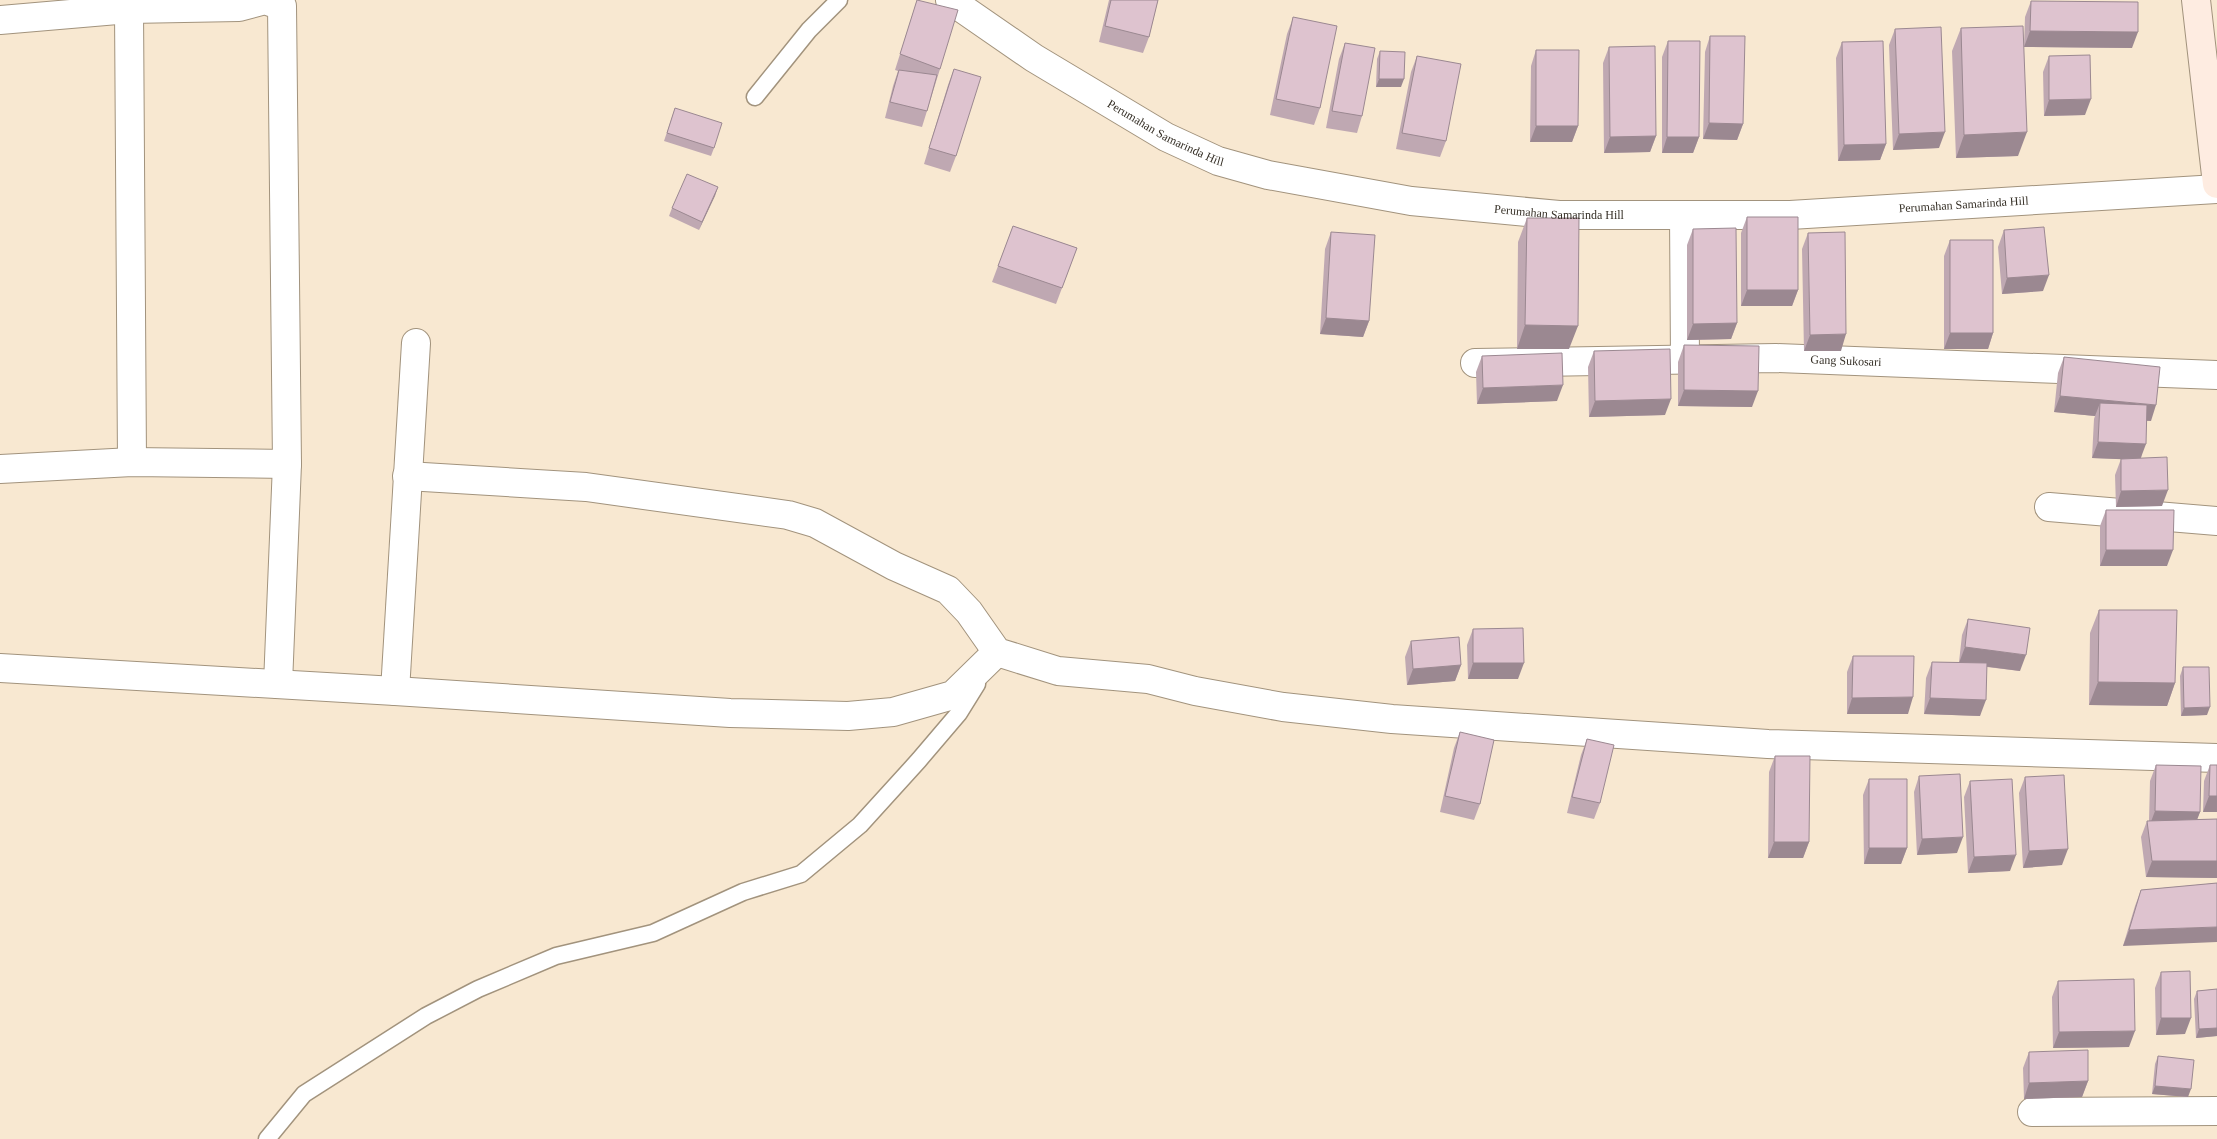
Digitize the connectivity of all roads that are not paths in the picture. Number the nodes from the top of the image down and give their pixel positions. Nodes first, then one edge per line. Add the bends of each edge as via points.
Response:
1 (839, 0) edge
2 (950, 0) edge
3 (2196, 0) edge
4 (129, 10) junction
5 (0, 20) edge
6 (755, 97) dead end
7 (2217, 184) edge
8 (2217, 189) edge
9 (1684, 215) junction
10 (416, 343) dead end
11 (1685, 359) junction
12 (1475, 363) dead end
13 (2217, 375) edge
14 (132, 462) junction
15 (287, 464) junction
16 (0, 470) edge
17 (407, 476) junction
18 (2049, 507) dead end
19 (2217, 521) edge
20 (997, 652) junction
21 (0, 668) edge
22 (278, 684) junction
23 (395, 691) junction
24 (2217, 758) edge
25 (2032, 1112) dead end
26 (2217, 1112) edge
27 (268, 1139) edge

1 - 6 lane via 808,30
2 - 9 street, Perumahan Samarinda Hill via 1034,58 1166,137 1218,161 1268,175 1411,200 1559,215
3 - 7 main road
4 - 5 street
4 - 14 street
4 - 15 street via 239,7 265,0 282,6
8 - 9 street, Perumahan Samarinda Hill via 1790,215
9 - 11 street
10 - 17 street
11 - 12 street, Gang Sukosari
11 - 13 street, Gang Sukosari via 1776,358
14 - 15 street
14 - 16 street
15 - 22 street
17 - 20 street via 586,486 764,510 816,523 894,566 948,590 969,612
17 - 23 street
18 - 19 street
20 - 23 street via 953,695 893,712 848,716 730,713
20 - 24 street via 1058,671 1148,679 1283,707 1392,720 1768,744
20 - 27 lane via 958,713 920,760 860,825 801,874 743,892 653,933 556,956 478,989 426,1016 304,1094
21 - 22 street
22 - 23 street
25 - 26 street

